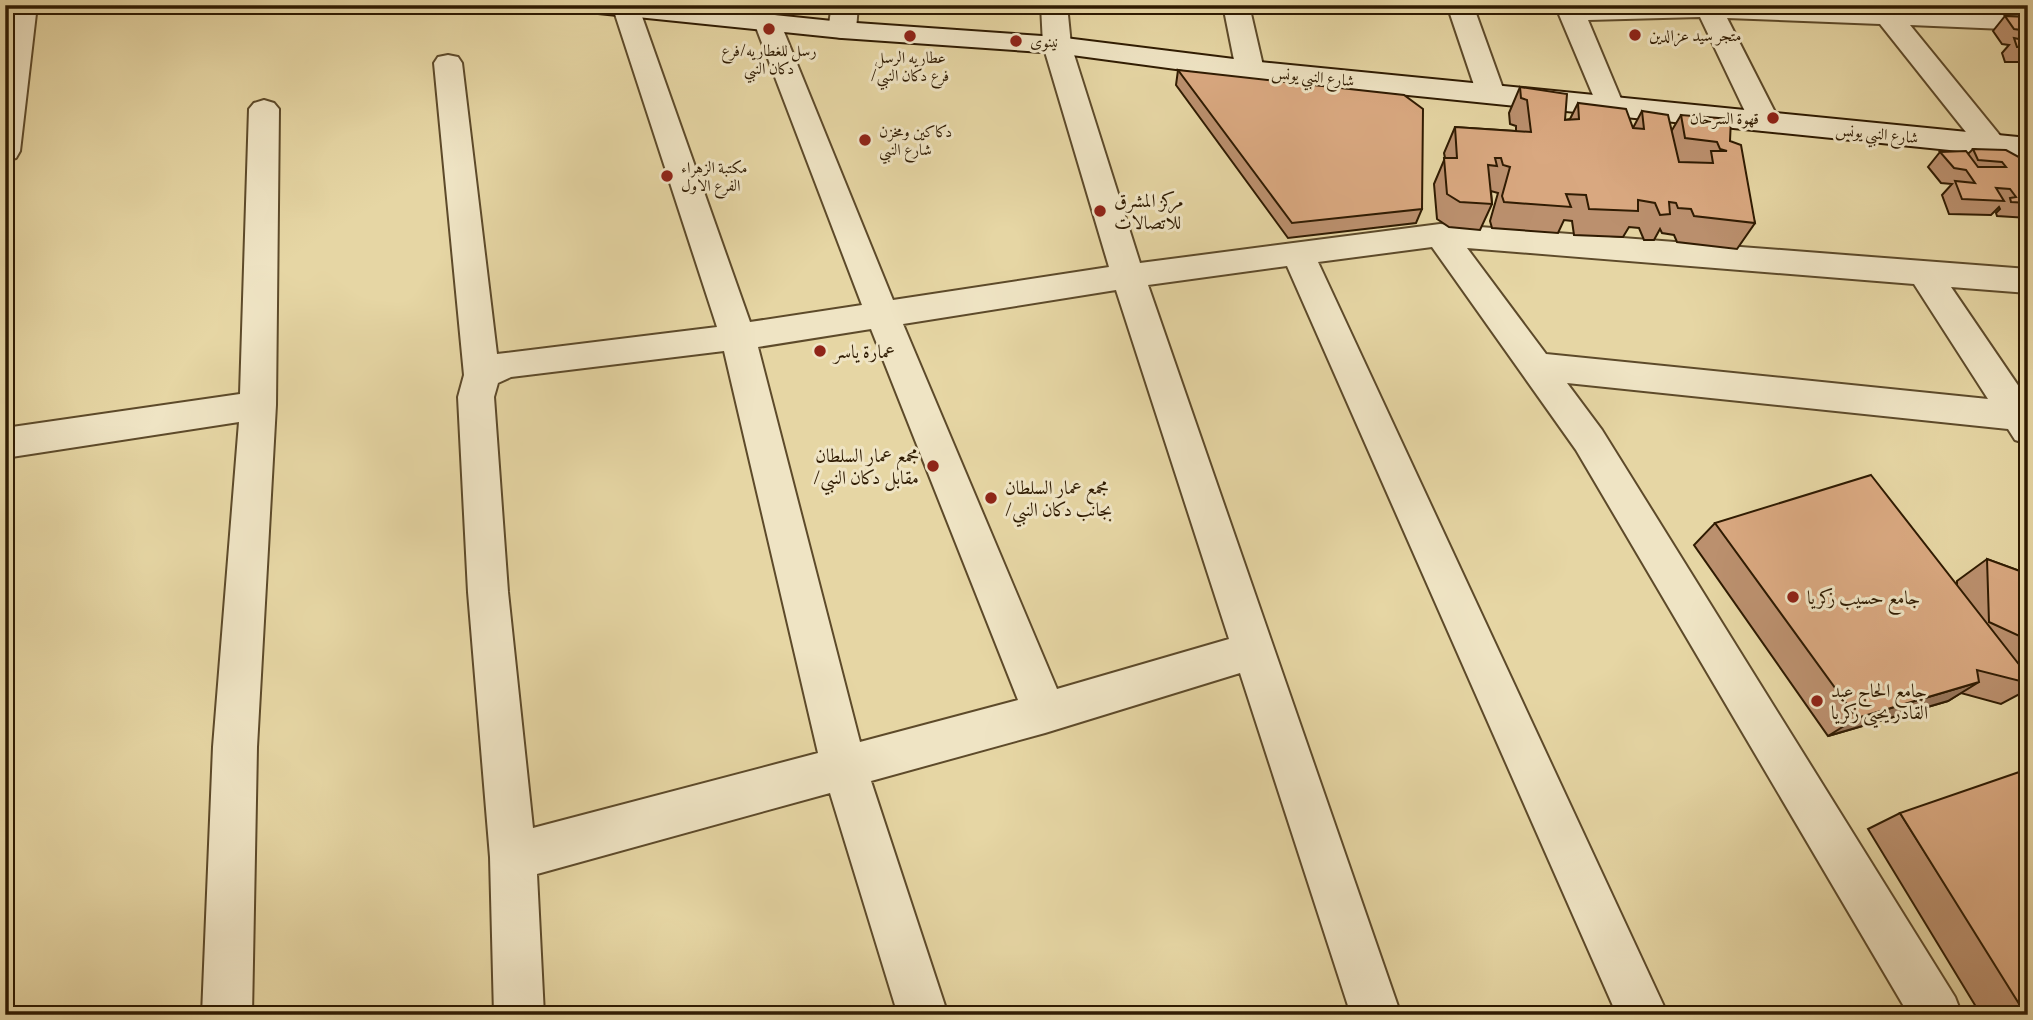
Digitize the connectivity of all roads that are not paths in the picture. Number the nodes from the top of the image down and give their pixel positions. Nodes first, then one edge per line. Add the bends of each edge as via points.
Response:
1 (24, 5) edge
2 (1054, 5) edge
3 (1236, 5) edge
4 (1460, 5) edge
5 (631, 7) edge
6 (1708, 7) edge
7 (1569, 9) edge
8 (1883, 11) edge
9 (843, 17) edge
10 (767, 22) junction
11 (2028, 22) edge
12 (1057, 45) junction
13 (447, 63) dead end
14 (1250, 70) junction
15 (1491, 94) junction
16 (1610, 106) junction
17 (264, 109) dead end
18 (1765, 122) junction
19 (1992, 144) junction
20 (2028, 148) edge
21 (5, 151) edge
22 (1440, 235) junction
23 (1298, 255) junction
24 (1923, 271) junction
25 (1128, 276) junction
26 (2028, 281) edge
27 (882, 314) junction
28 (738, 337) junction
29 (1535, 366) junction
30 (482, 375) junction
31 (258, 405) junction
32 (2023, 423) edge
33 (5, 443) edge
34 (1254, 650) junction
35 (1045, 713) junction
36 (844, 767) junction
37 (513, 857) junction
38 (227, 1015) edge
39 (519, 1015) edge
40 (923, 1015) edge
41 (1376, 1015) edge
42 (1643, 1015) edge
43 (1937, 1015) edge

1 - 21 street
2 - 12 street
3 - 14 street
4 - 15 street
5 - 10 street, شارع النبي يونس
5 - 28 street
6 - 7 street
6 - 8 street
6 - 18 street
7 - 16 street
8 - 11 street
8 - 19 street
9 - 10 street, شارع النبي يونس
9 - 12 street, شارع النبي يونس
10 - 27 street
12 - 14 street, شارع النبي يونس
12 - 25 street
13 - 30 street
14 - 15 street, شارع النبي يونس
15 - 16 street, شارع النبي يونس
16 - 18 street, شارع النبي يونس
17 - 31 street
18 - 19 street, شارع النبي يونس
19 - 20 street, شارع النبي يونس
22 - 23 street
22 - 24 street
22 - 29 street
23 - 25 street
23 - 42 street
24 - 26 street
24 - 32 street
25 - 27 street
25 - 34 street
27 - 28 street
27 - 35 street
28 - 30 street via 506,364
28 - 36 street
29 - 32 street
29 - 43 street via 1589,440
30 - 37 street via 476,397 488,592
31 - 33 street
31 - 38 street via 235,747
34 - 35 street
34 - 41 street
35 - 36 street
36 - 37 street
36 - 40 street
37 - 39 street

